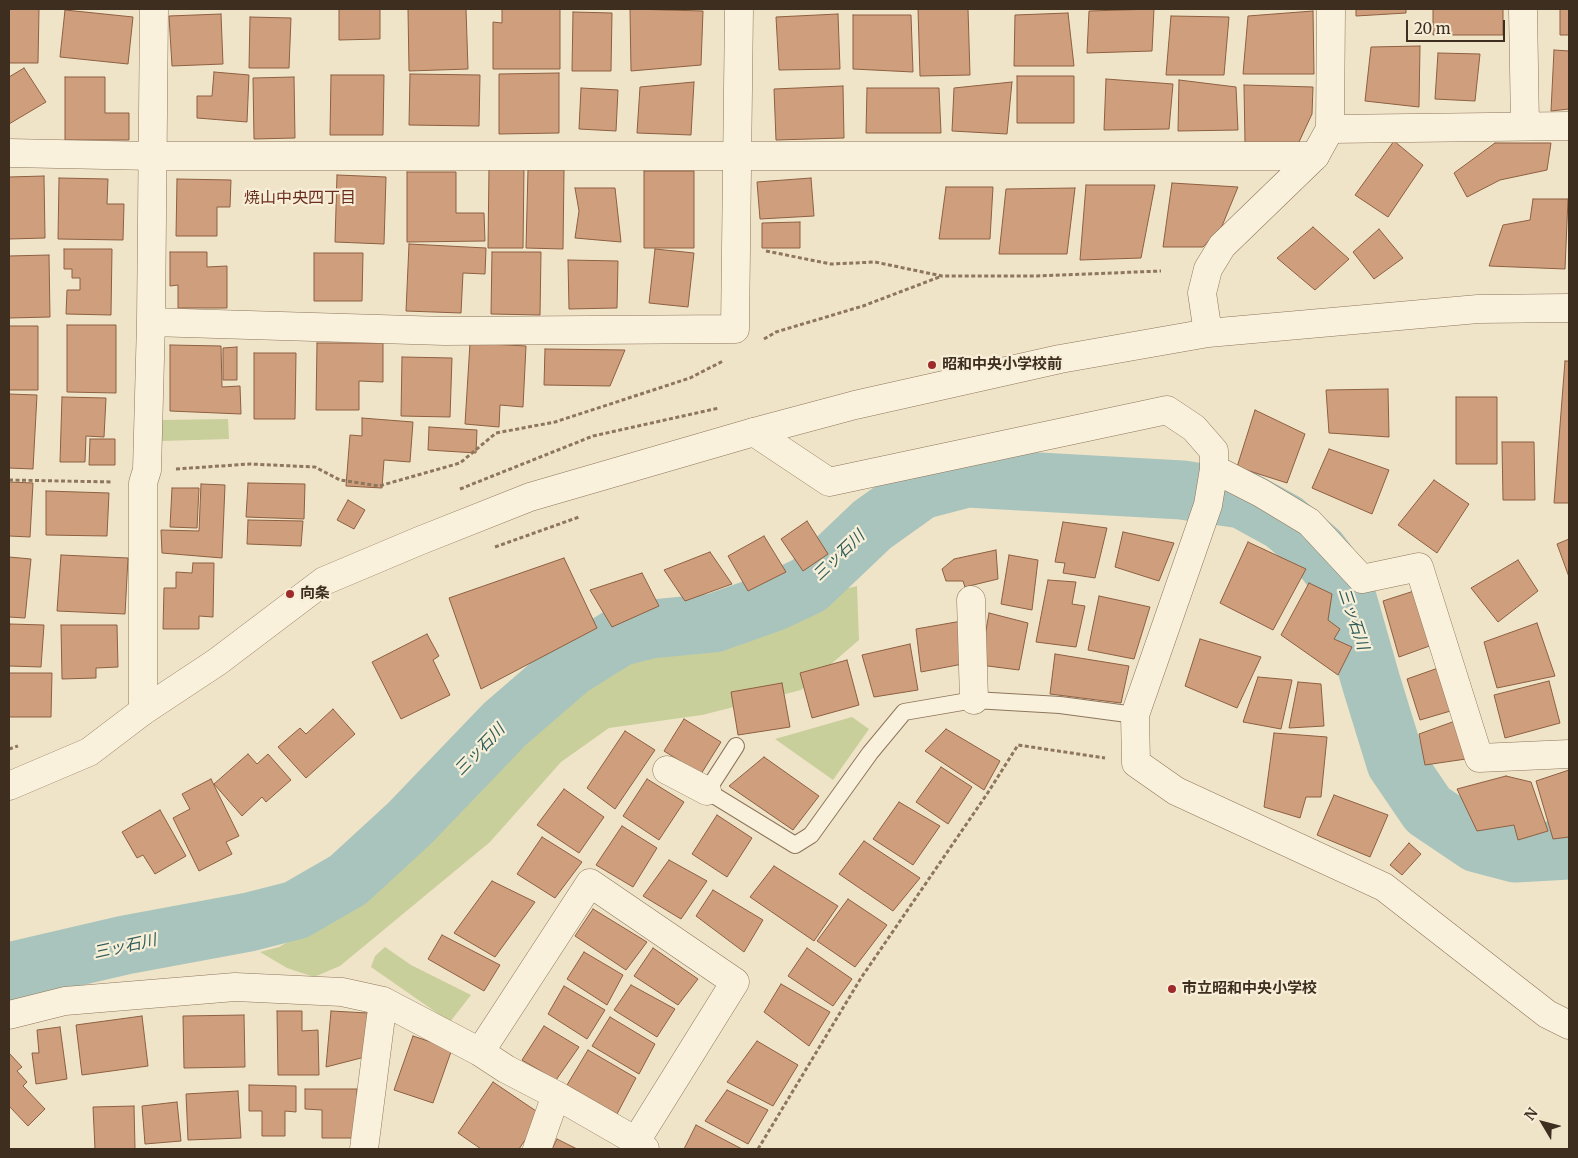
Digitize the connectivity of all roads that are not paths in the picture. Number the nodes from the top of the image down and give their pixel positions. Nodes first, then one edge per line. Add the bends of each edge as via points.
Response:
1 (154, 9) edge
2 (739, 9) edge
3 (1331, 9) edge
4 (1523, 9) edge
5 (1525, 126) junction
6 (1569, 126) edge
7 (1330, 129) junction
8 (9, 153) edge
9 (153, 156) junction
10 (737, 156) junction
11 (1315, 156) junction
12 (1569, 308) edge
13 (151, 322) junction
14 (1208, 333) junction
15 (754, 432) junction
16 (1211, 485) junction
17 (971, 600) dead end
18 (974, 700) junction
19 (144, 711) junction
20 (1135, 715) junction
21 (736, 746) dead end
22 (1569, 754) edge
23 (667, 770) dead end
24 (9, 786) edge
25 (707, 791) junction
26 (383, 1001) junction
27 (9, 1015) edge
28 (1569, 1025) edge
29 (480, 1052) junction
30 (556, 1095) junction
31 (640, 1145) edge
32 (364, 1149) edge
33 (537, 1149) edge

1 - 9 street
2 - 10 street
3 - 7 street
4 - 5 street
5 - 6 street
5 - 7 street
7 - 11 street
8 - 9 street
9 - 10 street
9 - 13 street
10 - 11 street
10 - 13 street via 735,329 444,331
11 - 14 street via 1222,246 1208,269 1202,293
12 - 14 street via 1478,309
13 - 19 street via 145,477
14 - 15 street via 1060,359 855,405
15 - 16 street via 829,482 1167,410 1194,428 1214,451
15 - 19 street via 530,497 324,582 217,662
16 - 20 street
16 - 22 street via 1261,493 1309,522 1362,579 1419,566 1479,758
17 - 18 street
18 - 20 lane via 1060,705
18 - 25 lane via 904,712 810,835 795,845
19 - 24 street via 89,752
20 - 28 street via 1136,763 1176,791 1384,887 1547,1014
21 - 25 lane
23 - 25 street
26 - 27 street via 342,992 235,987 65,1001
26 - 29 street
26 - 32 street
29 - 30 street
29 - 31 street via 590,883 735,982
30 - 31 street
30 - 33 street

